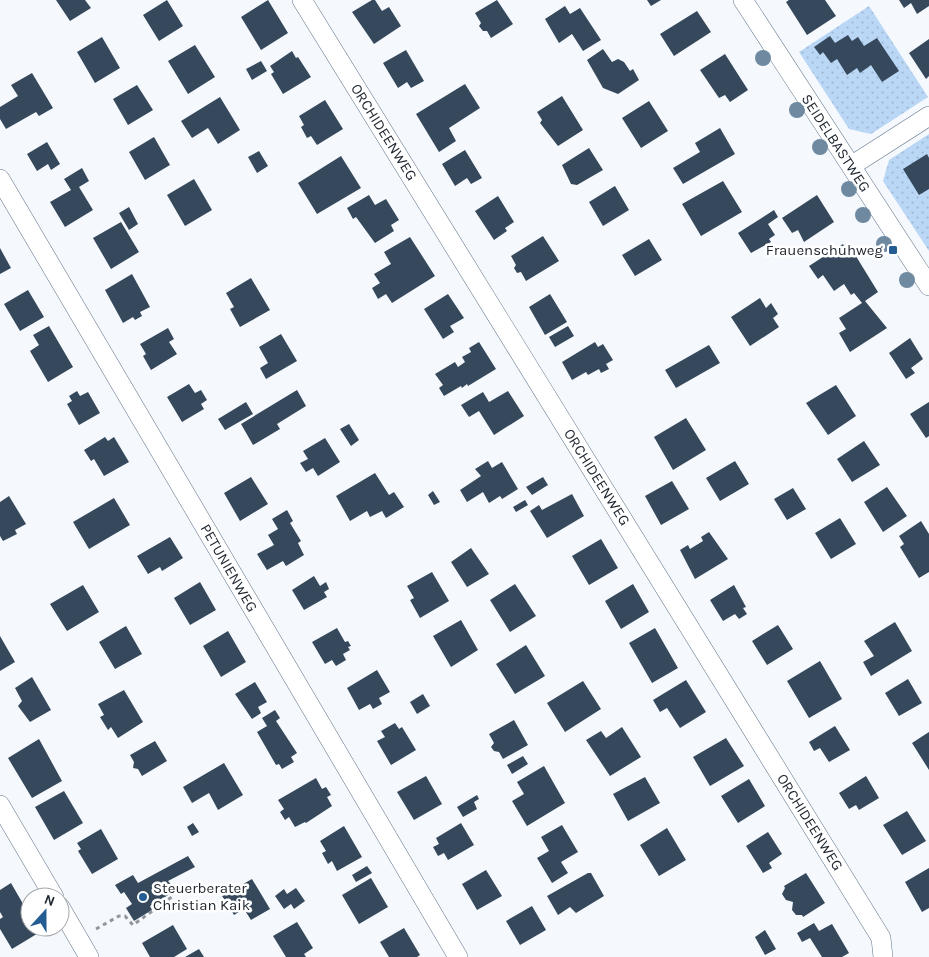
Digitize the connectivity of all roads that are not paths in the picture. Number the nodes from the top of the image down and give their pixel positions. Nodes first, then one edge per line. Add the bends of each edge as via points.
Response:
1 (302, 0) edge
2 (742, 0) edge
3 (929, 116) edge
4 (851, 166) junction
5 (0, 179) edge
6 (929, 286) edge
7 (0, 805) edge
8 (48, 887) edge
9 (70, 924) edge
10 (84, 949) edge
11 (458, 957) edge
12 (883, 957) edge

1 - 12 street, ORCHIDEENWEG via 881,938
2 - 4 street, SEIDELBASTWEG
3 - 4 street
4 - 6 street, SEIDELBASTWEG
5 - 11 street, PETUNIENWEG
7 - 8 street
9 - 10 street

